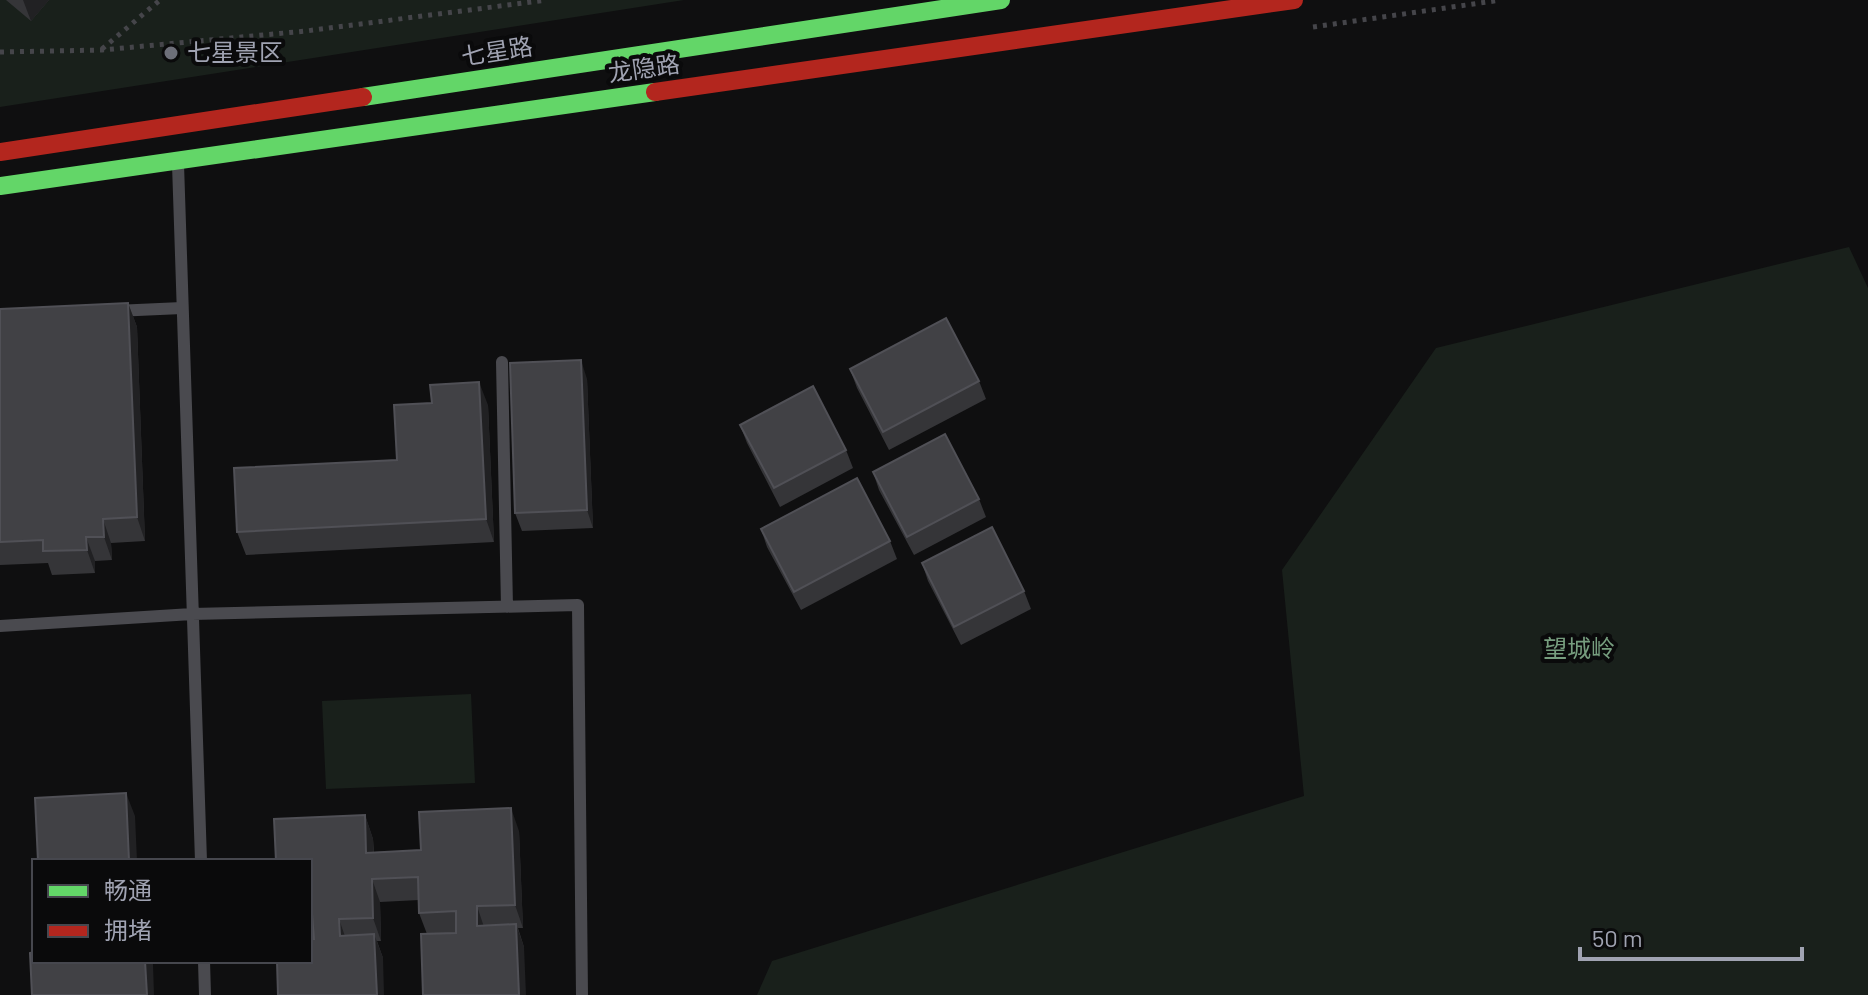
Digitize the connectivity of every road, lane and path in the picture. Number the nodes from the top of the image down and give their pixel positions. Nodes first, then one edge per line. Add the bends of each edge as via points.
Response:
1 (160, 0) edge
2 (547, 0) edge
3 (1001, 0) edge
4 (1294, 0) edge
5 (102, 50) junction
6 (0, 52) edge
7 (177, 143) junction
8 (0, 152) edge
9 (0, 186) edge
10 (182, 308) junction
11 (106, 311) edge
12 (502, 362) dead end
13 (507, 607) junction
14 (192, 614) junction
15 (0, 626) edge
16 (201, 859) edge
17 (204, 963) edge
18 (205, 995) edge
19 (582, 995) edge

1 - 5 path
2 - 5 path
3 - 7 main road, 七星路
4 - 7 main road, 龙隐路
5 - 6 path
7 - 8 main road, 七星路
7 - 9 main road, 龙隐路
7 - 10 lane
10 - 11 lane
10 - 14 lane
12 - 13 lane
13 - 14 lane
13 - 19 lane via 578,605
14 - 15 lane
14 - 16 lane
17 - 18 lane

